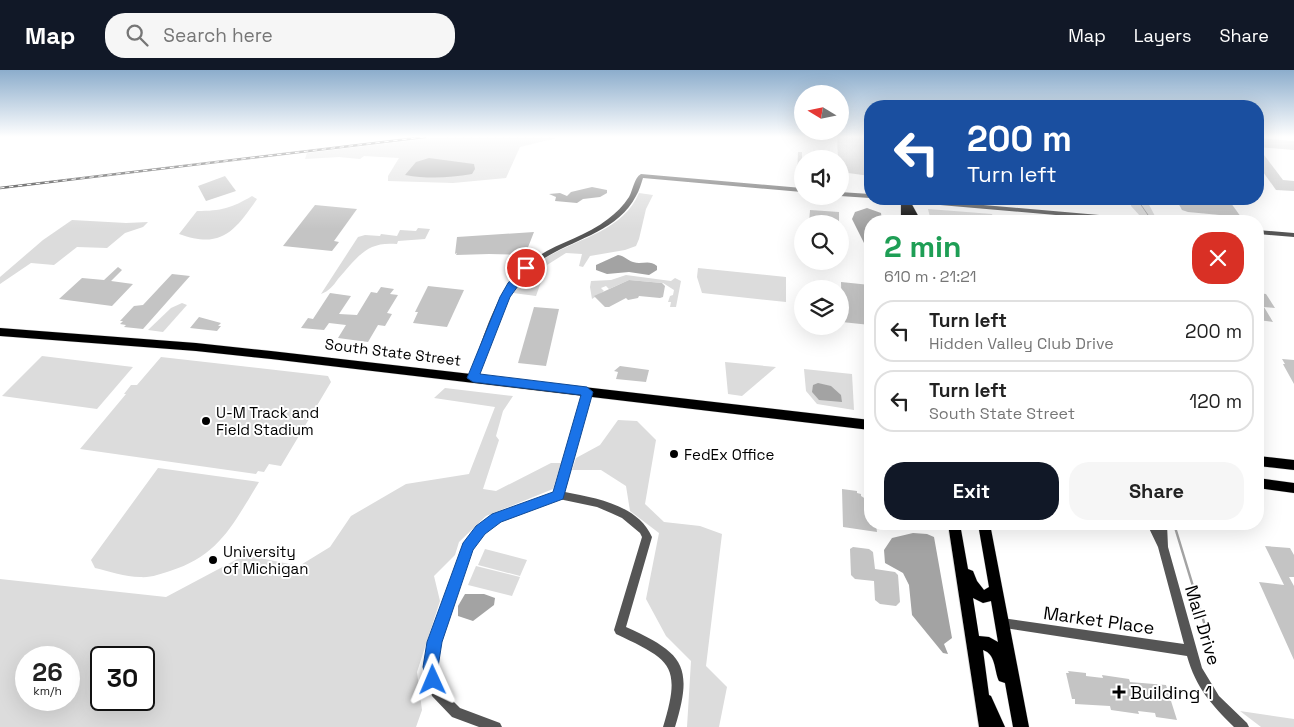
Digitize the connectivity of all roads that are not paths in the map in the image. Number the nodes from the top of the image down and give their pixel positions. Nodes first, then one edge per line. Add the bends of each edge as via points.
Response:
1 (641, 176) joint
2 (794, 189) edge
3 (849, 195) edge
4 (864, 196) edge
5 (971, 205) edge
6 (1080, 215) edge
7 (1264, 232) edge
8 (1294, 235) edge
9 (0, 332) edge
10 (473, 378) junction
11 (587, 392) junction
12 (864, 424) edge
13 (1264, 462) edge
14 (1294, 465) edge
15 (1264, 482) edge
16 (1264, 483) edge
17 (1294, 483) edge
18 (1294, 488) edge
19 (559, 495) junction
20 (955, 530) edge
21 (961, 530) edge
22 (978, 530) edge
23 (985, 530) edge
24 (1155, 530) edge
25 (1162, 530) edge
26 (1163, 547) junction
27 (992, 569) junction
28 (996, 588) junction
29 (1002, 623) junction
30 (974, 650) junction
31 (1190, 651) junction
32 (980, 686) junction
33 (496, 727) edge
34 (669, 727) edge
35 (986, 727) edge
36 (997, 727) edge
37 (1014, 727) edge
38 (1021, 727) edge
39 (1243, 727) edge

1 - 2 street
1 - 10 street via 634,197 617,217 550,252 522,272 505,297
3 - 4 street
5 - 6 street
7 - 8 street
9 - 10 main road, South State Street via 196,346
10 - 11 main road, South State Street
11 - 12 main road, South State Street
11 - 19 street
13 - 14 main road
15 - 17 main road
16 - 18 main road
19 - 33 street via 496,518 480,530 467,547 435,642 430,667 436,692 456,713
19 - 34 street via 615,510 644,530 647,537 620,630 663,651 674,662 678,680 676,708
20 - 30 main road
21 - 28 main road via 970,585 974,591 986,596
22 - 27 main road
23 - 27 main road
24 - 26 street, Mall Drive
25 - 26 street, Mall Drive
26 - 31 street, Mall Drive
27 - 28 main road
28 - 29 main road
29 - 31 street, Market Place
29 - 38 main road
30 - 32 main road
30 - 37 main road via 975,644 985,643 1000,653
31 - 39 street, Mall Drive via 1203,682 1215,700
32 - 35 main road
32 - 36 main road

